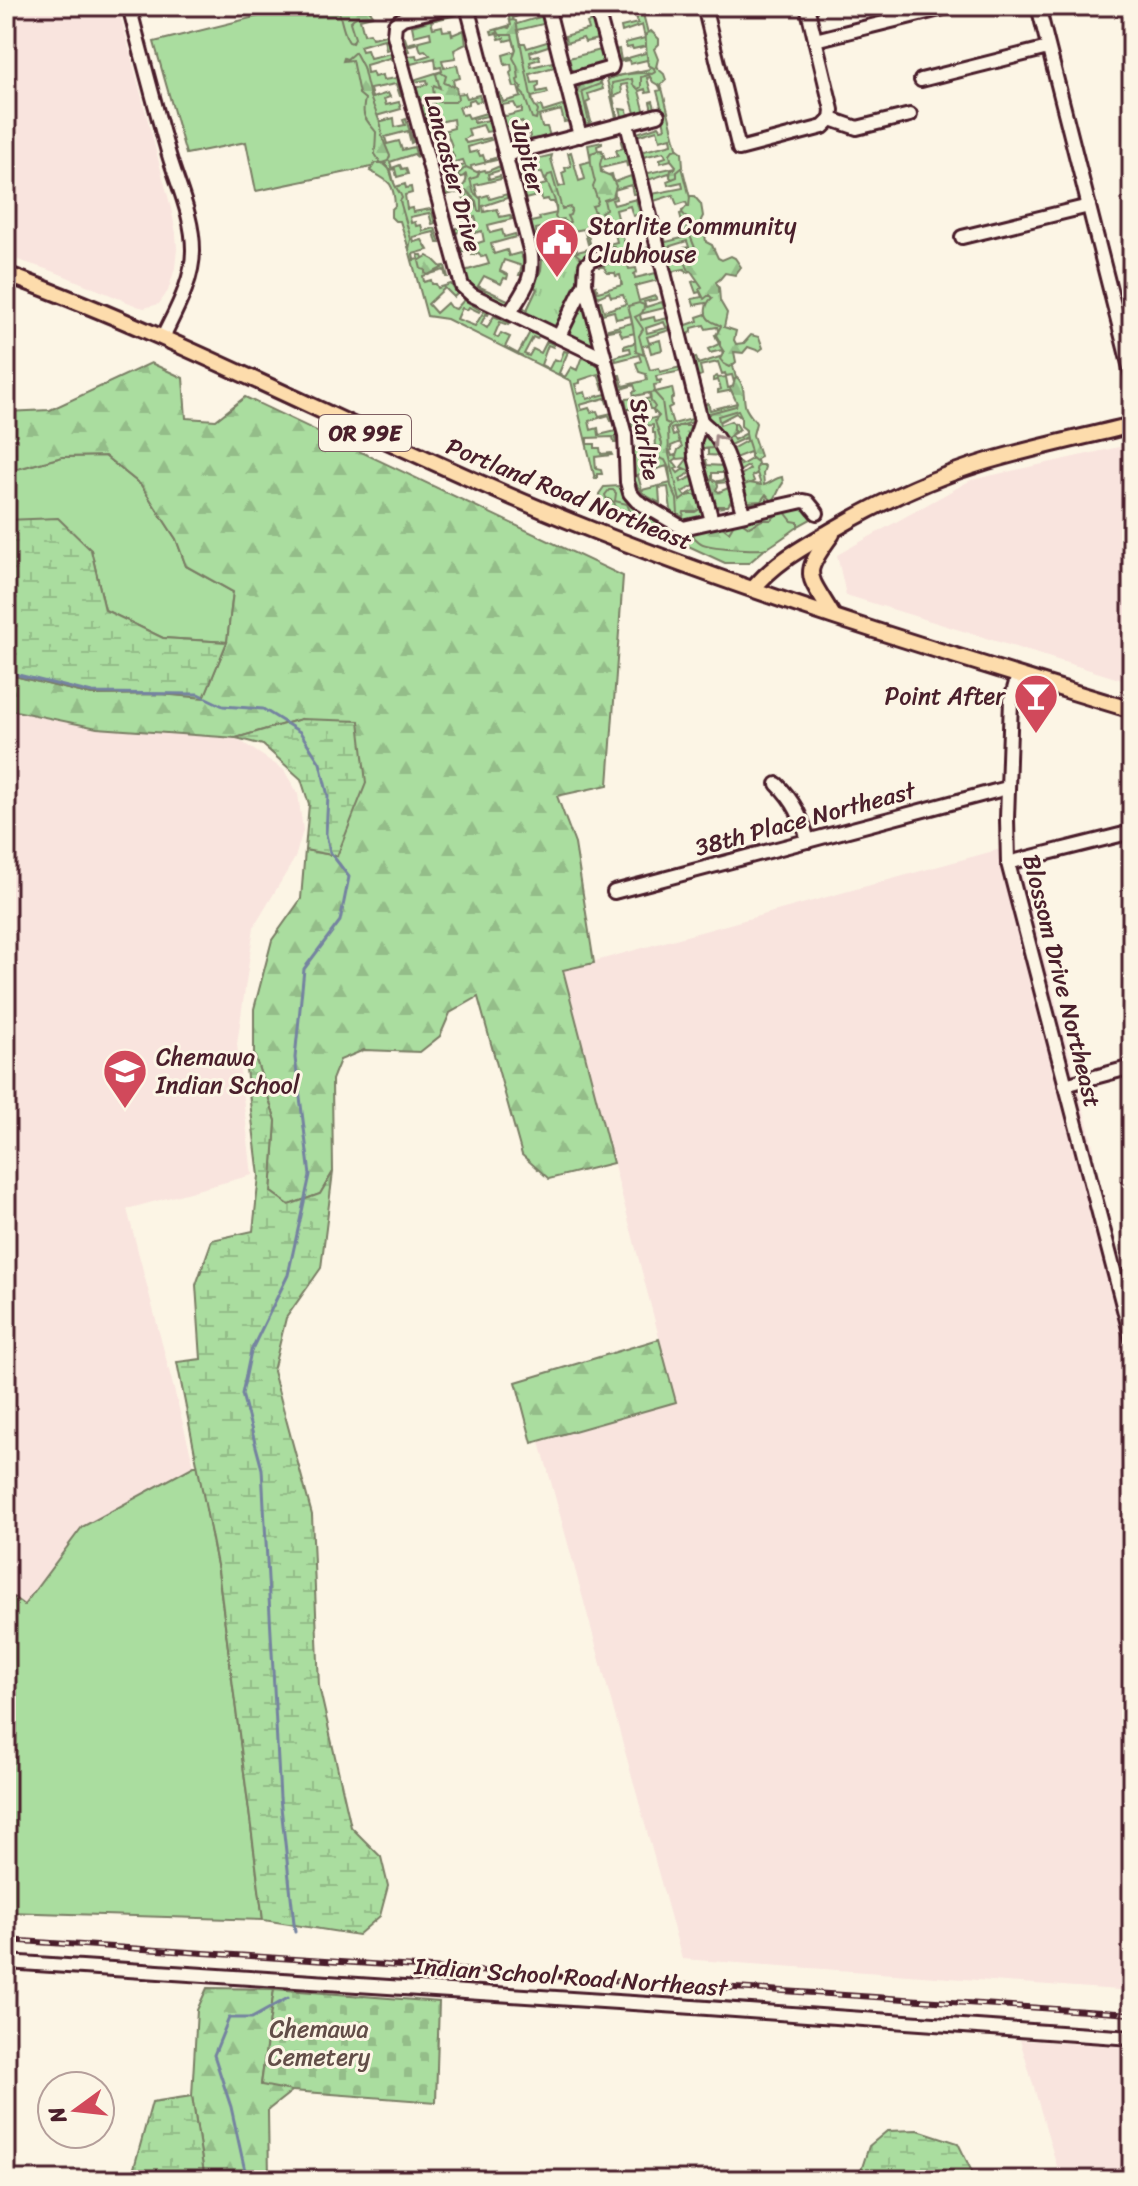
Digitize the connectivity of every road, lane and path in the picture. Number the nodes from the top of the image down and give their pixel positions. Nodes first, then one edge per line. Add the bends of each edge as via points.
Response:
1 (129, 6) edge
2 (454, 6) edge
3 (467, 6) edge
4 (547, 6) edge
5 (596, 6) edge
6 (704, 6) edge
7 (807, 6) edge
8 (952, 6) edge
9 (1038, 6) edge
10 (815, 40) junction
11 (1048, 48) junction
12 (921, 80) dead end
13 (566, 81) junction
14 (658, 115) dead end
15 (910, 115) dead end
16 (831, 119) junction
17 (627, 124) junction
18 (580, 136) junction
19 (505, 155) junction
20 (1089, 206) junction
21 (962, 237) dead end
22 (608, 255) dead end
23 (6, 274) edge
24 (585, 283) junction
25 (510, 313) junction
26 (559, 336) junction
27 (163, 337) junction
28 (605, 359) junction
29 (1132, 376) edge
30 (701, 421) junction
31 (1132, 425) edge
32 (743, 513) junction
33 (817, 513) dead end
34 (712, 521) junction
35 (837, 527) junction
36 (753, 589) junction
37 (833, 616) junction
38 (1018, 675) junction
39 (1132, 710) edge
40 (777, 784) dead end
41 (1007, 788) junction
42 (1132, 832) edge
43 (808, 841) junction
44 (1008, 863) junction
45 (614, 892) dead end
46 (1132, 1067) edge
47 (1065, 1085) junction
48 (1132, 1340) edge
49 (6, 1962) edge
50 (1132, 2038) edge

1 - 27 street via 193,250 186,288
2 - 25 street, Lancaster Drive via 403,18 395,24 394,35 462,286
3 - 19 street, Jupiter
4 - 13 street
5 - 13 street via 611,68
6 - 16 street via 739,149 823,127
7 - 10 street
8 - 10 street
9 - 11 street
10 - 16 street
11 - 12 street
11 - 20 street
13 - 18 street
14 - 17 street
15 - 16 street via 857,128
17 - 18 street
17 - 30 street
18 - 19 street
19 - 25 street, Jupiter via 532,269
20 - 21 street
20 - 29 street
22 - 24 street via 586,265
23 - 27 main road, Portland Road Northeast / OR 99E
24 - 26 street
24 - 28 street, Starlite
25 - 26 street, Lancaster Drive
26 - 28 street, Lancaster Drive
27 - 36 main road, Portland Road Northeast / OR 99E via 542,509
28 - 34 street, Starlite via 625,435 630,493 683,528
32 -> 30 street via 724,447
30 - 34 street via 695,457
31 - 35 main road via 938,478
32 - 33 street, Starlite via 803,501
32 - 34 street, Starlite
35 - 36 main road via 776,564
35 - 37 main road via 810,570
36 - 37 main road, Portland Road Northeast / OR 99E
37 - 38 main road, Portland Road Northeast / OR 99E
38 - 39 main road, Portland Road Northeast / OR 99E
38 - 41 street, Blossom Drive Northeast via 1011,700
40 - 43 street via 793,803
41 - 43 street, 38th Place Northeast
41 - 44 street, Blossom Drive Northeast
42 - 44 street
43 - 45 street, 38th Place Northeast
44 - 47 street, Blossom Drive Northeast
46 - 47 street
47 - 48 street, Blossom Drive Northeast
49 - 50 street, Indian School Road Northeast

